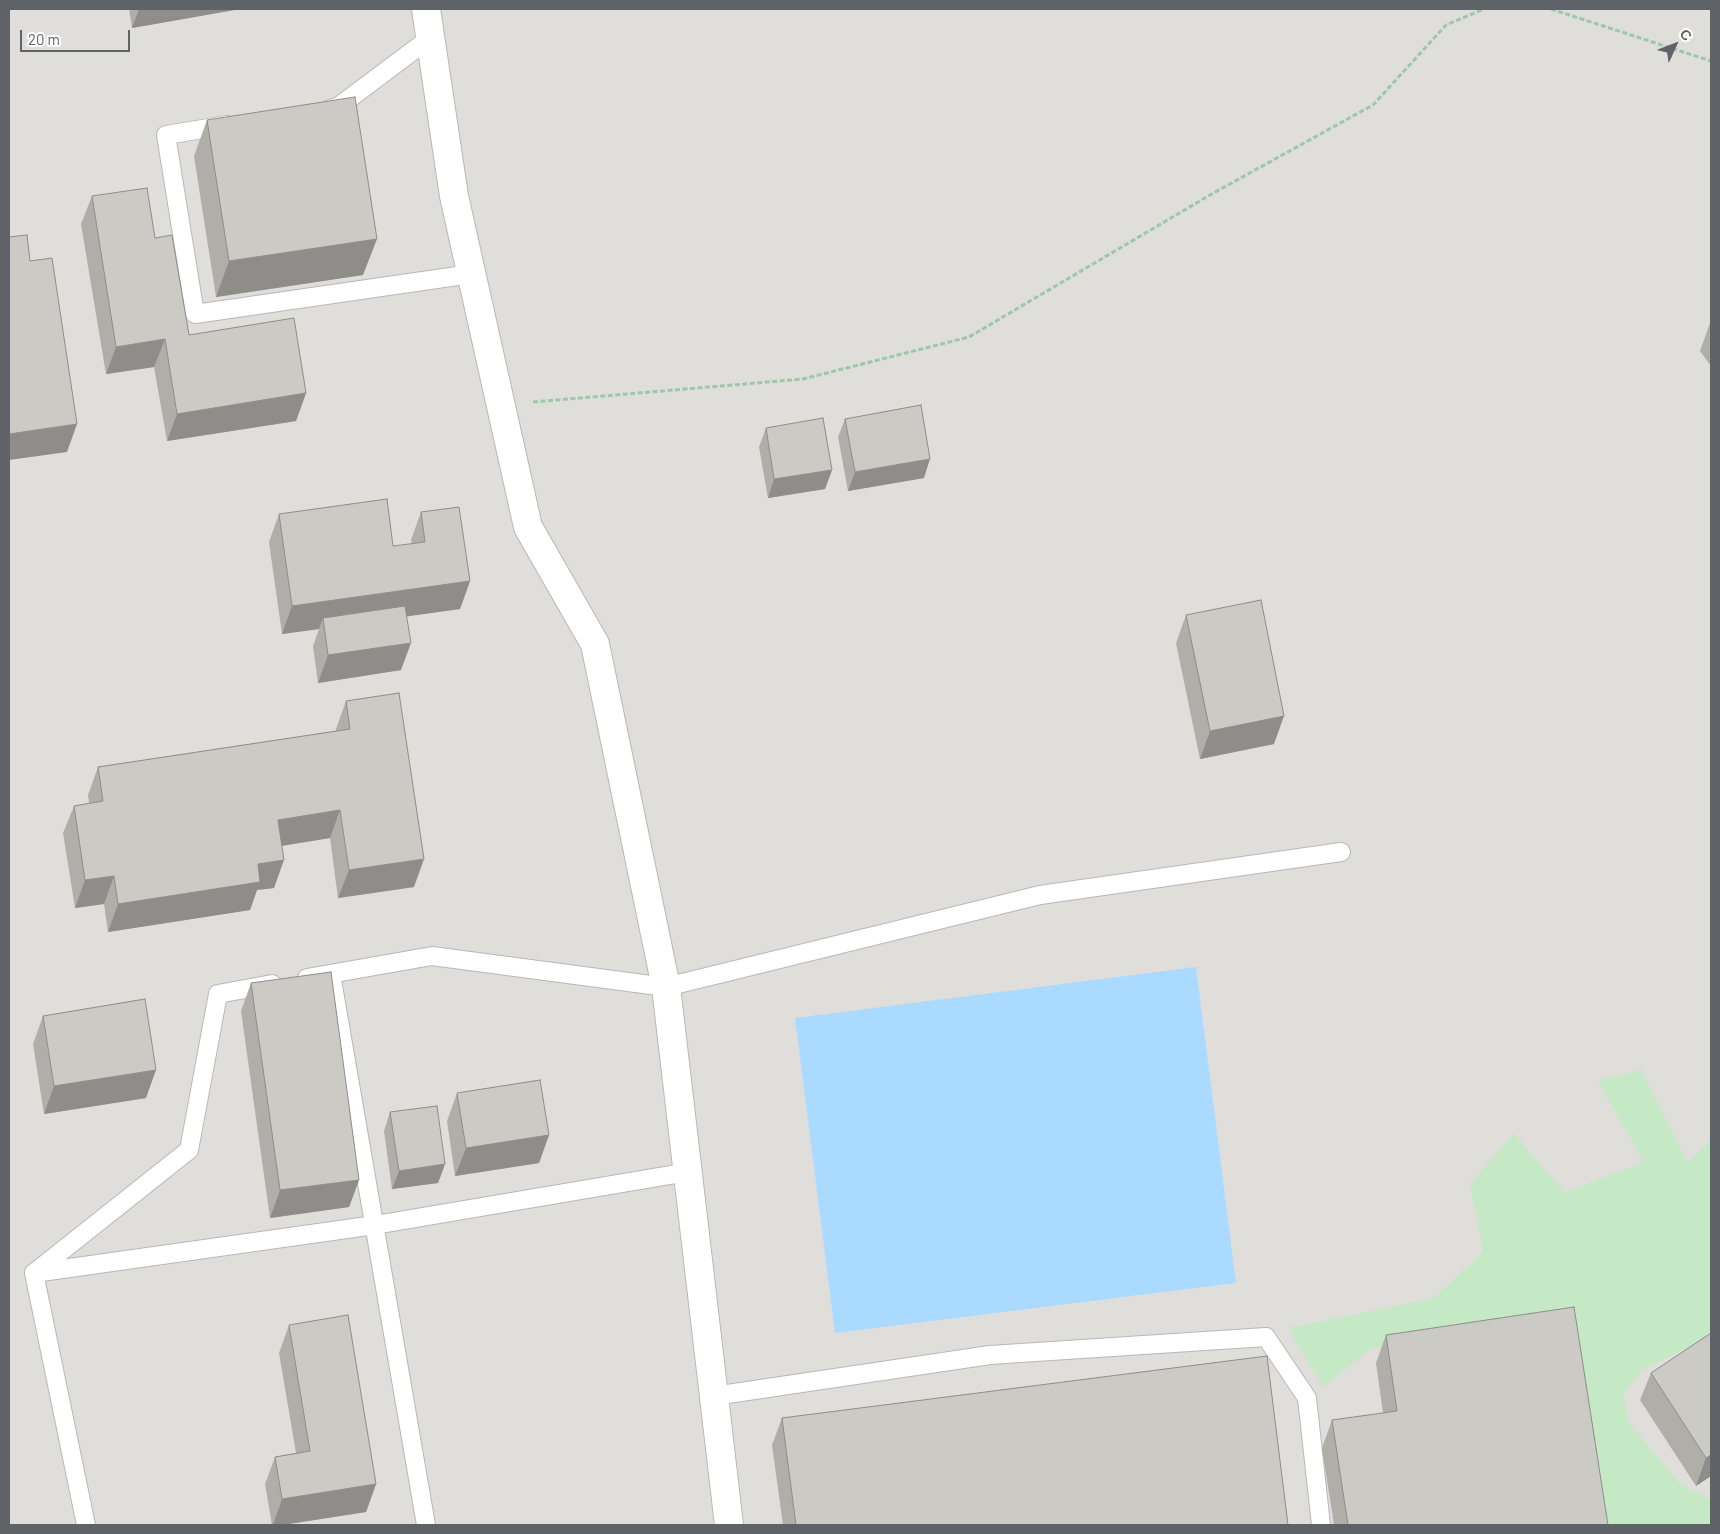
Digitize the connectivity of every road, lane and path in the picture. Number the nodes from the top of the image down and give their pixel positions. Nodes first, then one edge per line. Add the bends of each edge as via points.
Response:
1 (426, 9) edge
2 (1484, 9) edge
3 (1551, 9) edge
4 (430, 38) junction
5 (1711, 61) edge
6 (310, 112) edge
7 (243, 123) edge
8 (471, 274) junction
9 (500, 405) junction
10 (1340, 852) dead end
11 (331, 974) junction
12 (666, 987) junction
13 (688, 1172) junction
14 (374, 1225) junction
15 (34, 1273) junction
16 (714, 1396) junction
17 (86, 1525) edge
18 (426, 1525) edge
19 (729, 1525) edge
20 (1321, 1525) edge

1 - 4 street
2 - 9 path via 1446,25 1373,105 1210,194 969,337 803,379
3 - 5 path
4 - 6 lane via 338,107
4 - 8 street via 454,196
7 - 8 lane via 166,135 194,314
8 - 9 street
9 - 12 street via 528,527 594,644
10 - 12 lane via 1040,895
11 - 12 lane via 432,956
11 - 14 lane
11 - 15 lane via 218,994 189,1150
12 - 13 street
13 - 14 lane
13 - 16 street
14 - 15 lane
14 - 18 lane
15 - 17 lane
16 - 19 street
16 - 20 lane via 990,1355 1266,1337 1307,1398

